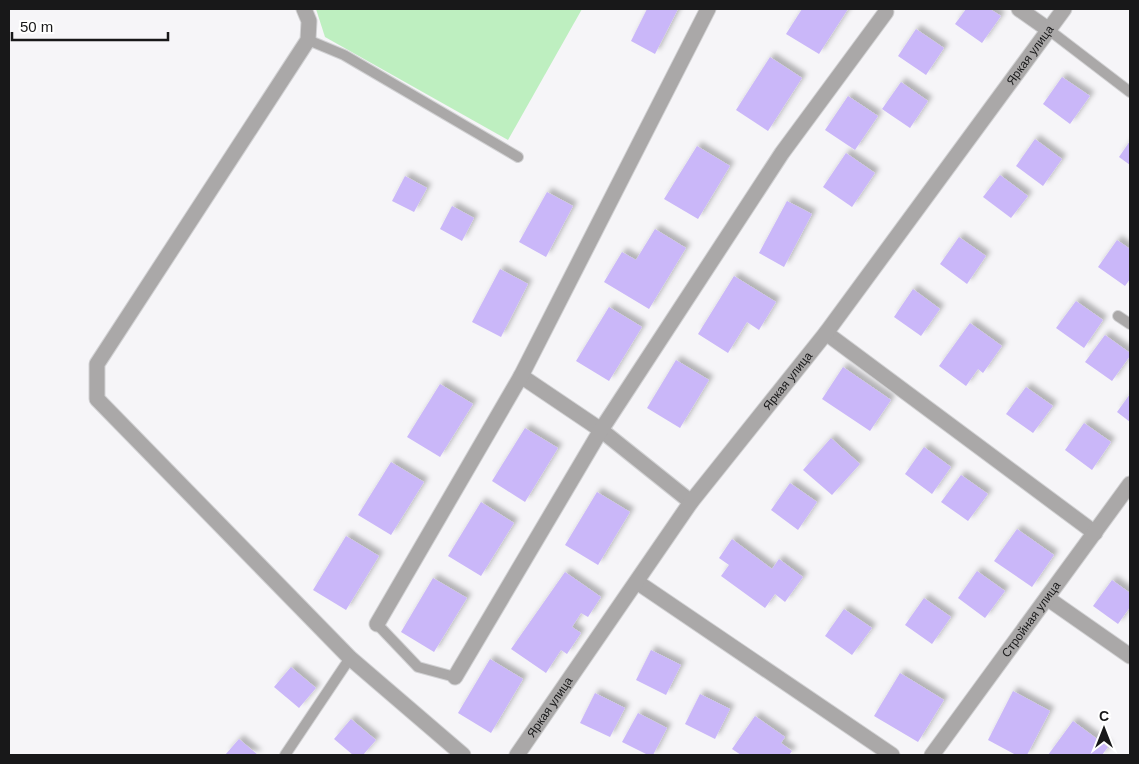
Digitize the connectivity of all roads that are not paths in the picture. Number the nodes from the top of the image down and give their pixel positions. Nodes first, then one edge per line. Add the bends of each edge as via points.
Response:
1 (304, 9) edge
2 (708, 9) edge
3 (1019, 9) edge
4 (1064, 9) edge
5 (886, 12) dead end
6 (1049, 30) junction
7 (308, 40) junction
8 (1130, 92) edge
9 (518, 157) dead end
10 (1118, 316) dead end
11 (1130, 324) edge
12 (826, 333) junction
13 (521, 376) junction
14 (601, 430) junction
15 (1130, 484) edge
16 (691, 502) junction
17 (1095, 533) junction
18 (637, 582) junction
19 (1047, 598) junction
20 (377, 624) joint
21 (1130, 656) edge
22 (350, 658) junction
23 (455, 677) joint
24 (285, 755) edge
25 (463, 755) edge
26 (517, 755) edge
27 (892, 755) edge
28 (932, 755) edge

1 - 7 street via 309,20
2 - 13 street
3 - 6 street
4 - 6 street, Яркая улица
5 - 14 street via 782,153
6 - 8 lane
6 - 12 street, Яркая улица
7 - 9 lane via 344,55
7 - 22 street via 97,364 97,399
10 - 11 lane
12 - 16 street, Яркая улица
12 - 17 street
13 - 14 street
13 - 20 street
14 - 16 street
14 - 23 street
15 - 17 street, Стройная улица
16 - 18 street, Яркая улица
17 - 19 street, Стройная улица
18 - 26 street, Яркая улица
18 - 27 street
19 - 21 street
19 - 28 street, Стройная улица
20 - 23 lane via 418,667
22 - 24 lane
22 - 25 street

